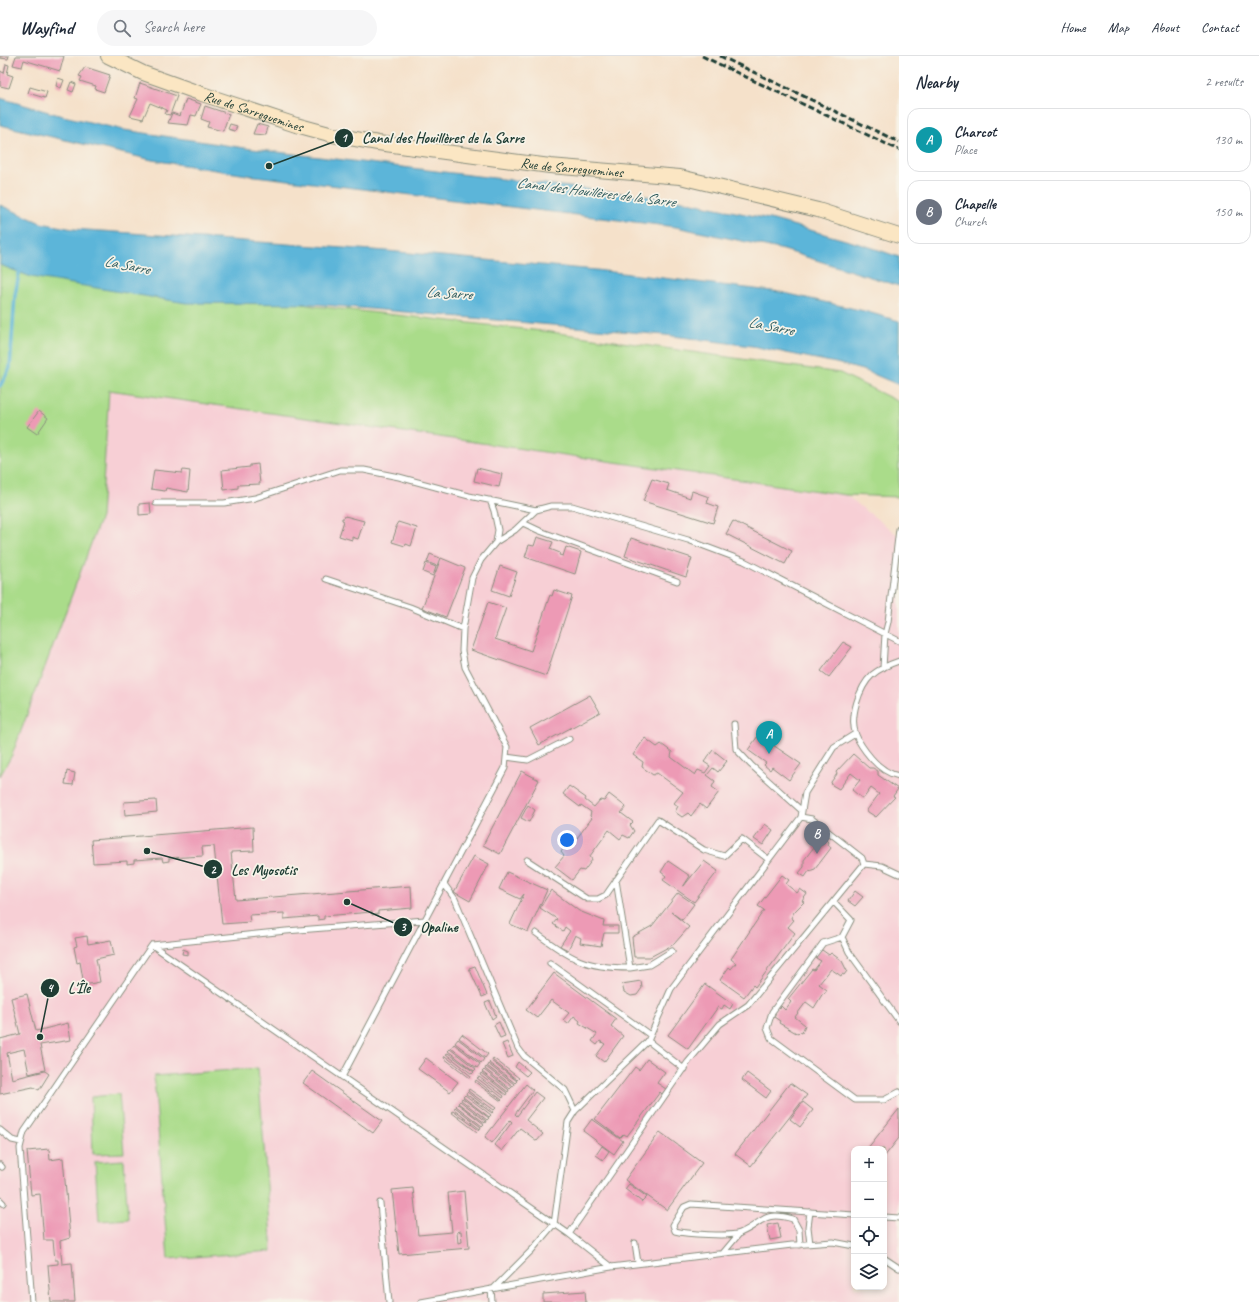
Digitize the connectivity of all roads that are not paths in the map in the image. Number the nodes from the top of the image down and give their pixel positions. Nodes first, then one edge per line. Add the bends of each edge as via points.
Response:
1 (108, 56) edge
2 (899, 236) edge
3 (490, 500) junction
4 (156, 503) dead end
5 (536, 510) junction
6 (523, 523) junction
7 (899, 529) edge
8 (496, 542) junction
9 (326, 579) dead end
10 (677, 581) dead end
11 (463, 629) junction
12 (885, 634) junction
13 (899, 641) edge
14 (899, 661) edge
15 (883, 668) junction
16 (734, 724) dead end
17 (856, 734) junction
18 (569, 739) dead end
19 (506, 756) junction
20 (899, 776) edge
21 (801, 810) junction
22 (801, 817) junction
23 (768, 859) junction
24 (527, 860) dead end
25 (864, 864) junction
26 (899, 874) edge
27 (616, 880) junction
28 (444, 884) junction
29 (834, 902) junction
30 (425, 920) junction
31 (536, 933) dead end
32 (842, 937) junction
33 (152, 945) junction
34 (672, 951) dead end
35 (550, 963) dead end
36 (630, 968) junction
37 (899, 1021) edge
38 (650, 1035) junction
39 (648, 1041) junction
40 (684, 1069) junction
41 (342, 1077) junction
42 (899, 1092) edge
43 (575, 1111) junction
44 (0, 1130) edge
45 (21, 1142) junction
46 (380, 1203) dead end
47 (810, 1212) junction
48 (851, 1215) edge
49 (887, 1217) edge
50 (899, 1218) edge
51 (554, 1224) junction
52 (569, 1234) junction
53 (739, 1234) junction
54 (635, 1243) dead end
55 (810, 1244) junction
56 (800, 1245) junction
57 (851, 1245) edge
58 (723, 1254) junction
59 (887, 1260) edge
60 (638, 1263) junction
61 (611, 1266) junction
62 (899, 1268) edge
63 (492, 1288) junction
64 (32, 1302) edge
65 (388, 1302) edge
66 (420, 1302) edge
67 (492, 1302) edge

1 - 2 street, Rue de Sarreguemines via 143,73 202,94 333,135 550,166 680,177 818,210
3 - 4 lane via 399,477 364,470 340,470 254,498 224,503
3 - 5 lane
3 - 8 lane via 498,530
5 - 6 lane
5 - 12 lane via 551,506 572,506 688,540 744,561
6 - 8 lane
6 - 10 lane
7 - 12 lane
8 - 11 lane via 481,560 472,578
9 - 11 lane via 410,607
11 - 19 lane via 462,651 465,667 502,734 507,747
12 - 13 lane
12 - 15 lane
14 - 15 lane
15 - 17 lane via 872,676 857,700 854,720
16 - 21 lane via 736,749
17 - 20 lane via 864,750 876,764
17 - 21 lane via 834,747 804,793
18 - 19 lane via 528,760
19 - 28 lane via 505,768 499,781
21 - 22 lane
22 - 23 lane
22 - 25 lane via 812,819 862,858
23 - 27 lane via 742,839 724,856 704,850 658,820
23 - 38 lane via 670,989
24 - 27 lane via 587,899 606,896
25 - 26 lane via 882,866
25 - 29 lane
27 - 36 lane
28 - 30 lane
28 - 43 lane via 455,899 518,1048 565,1090
29 - 32 lane via 851,920
29 - 40 lane via 748,1005 720,1024
30 - 33 lane
30 - 41 lane
31 - 36 lane via 579,962 610,968
32 - 37 lane via 849,952
32 - 42 lane via 824,943 772,1012 767,1028 771,1038 855,1100 884,1100
33 - 41 lane
33 - 45 lane via 24,1132
34 - 36 lane via 649,965
35 - 38 lane
38 - 39 lane
39 - 40 lane
39 - 43 lane
40 - 52 lane
41 - 51 lane
43 - 51 lane via 568,1122
44 - 45 lane via 12,1140
45 - 64 lane
46 - 65 lane
47 - 48 lane
47 - 53 lane via 691,1204 684,1207 673,1225 675,1231 687,1234
47 - 55 lane
49 - 50 lane
51 - 52 lane
51 - 63 lane via 532,1250
52 - 61 lane
53 - 56 lane via 764,1217 781,1215 793,1219 799,1230
53 - 58 lane
54 - 60 lane
55 - 56 lane
55 - 57 lane via 833,1242
56 - 58 lane
58 - 60 lane
59 - 62 lane
60 - 61 lane
61 - 63 lane
63 - 66 lane
63 - 67 lane

